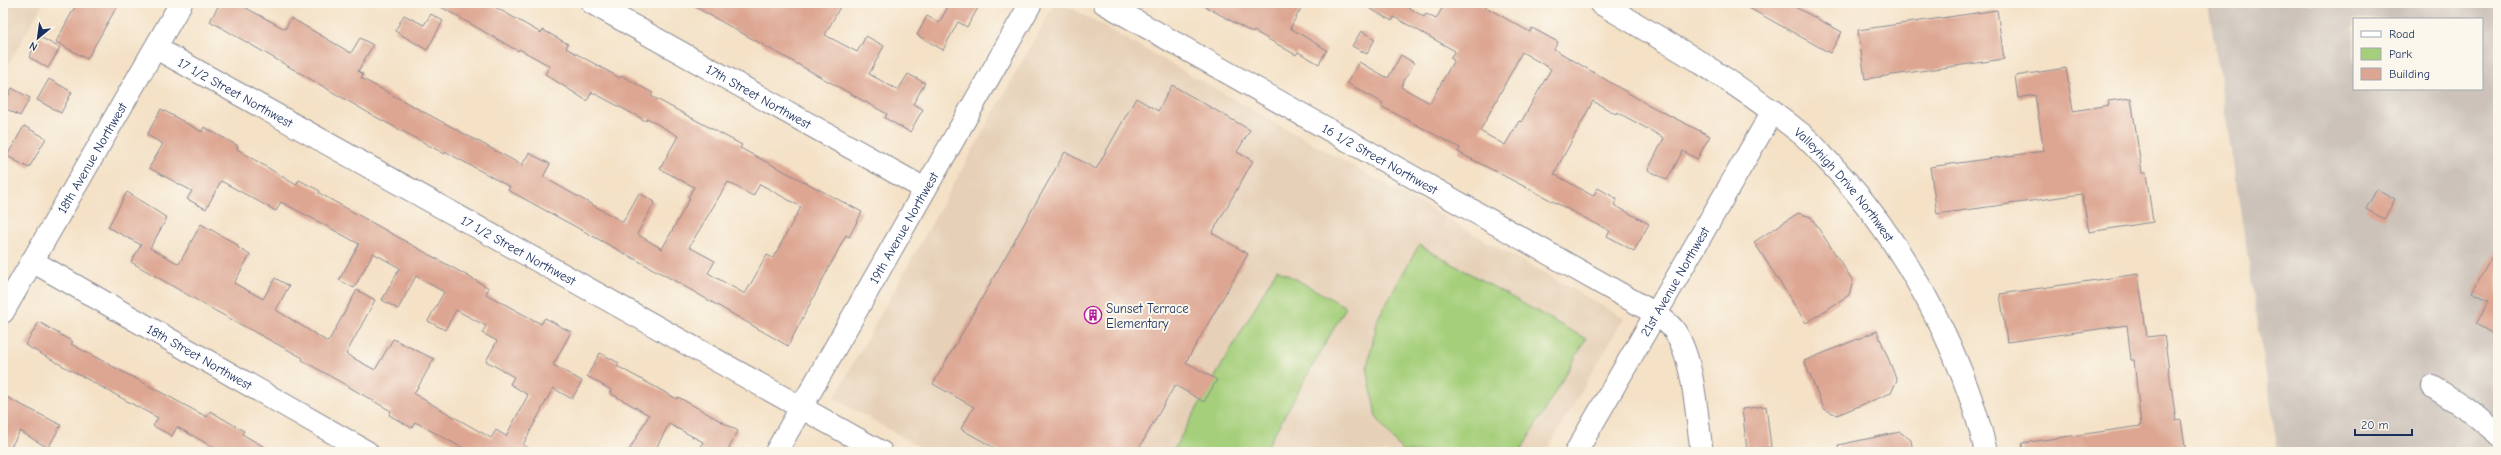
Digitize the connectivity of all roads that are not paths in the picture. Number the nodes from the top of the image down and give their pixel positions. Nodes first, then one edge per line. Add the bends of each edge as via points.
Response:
1 (181, 3) edge
2 (592, 3) edge
3 (1031, 3) edge
4 (1104, 3) edge
5 (1600, 3) edge
6 (156, 48) junction
7 (1773, 112) junction
8 (924, 189) junction
9 (32, 261) junction
10 (3, 312) edge
11 (1656, 314) junction
12 (2433, 387) dead end
13 (802, 407) junction
14 (2498, 434) edge
15 (367, 452) edge
16 (776, 452) edge
17 (881, 452) edge
18 (1576, 452) edge
19 (1702, 452) edge
20 (1986, 452) edge

1 - 6 street, 18th Avenue Northwest
2 - 8 street, 17th Street Northwest
3 - 8 street, 19th Avenue Northwest
4 - 11 street, 16 1/2 Street Northwest
5 - 7 street, Valleyhigh Drive Northwest via 1679,48
6 - 9 street, 18th Avenue Northwest
6 - 13 street, 17 1/2 Street Northwest
7 - 11 street, 21st Avenue Northwest
7 - 20 street, Valleyhigh Drive Northwest via 1800,132 1851,185 1893,244 1949,343 1972,397
8 - 13 street, 19th Avenue Northwest
9 - 10 street, 18th Avenue Northwest
9 - 15 street, 18th Street Northwest
11 - 18 street, 21st Avenue Northwest
11 - 19 street, 16 1/2 Street Northwest via 1674,330 1684,349 1691,377
12 - 14 street via 2469,410
13 - 16 street, 19th Avenue Northwest
13 - 17 street, 17 1/2 Street Northwest

